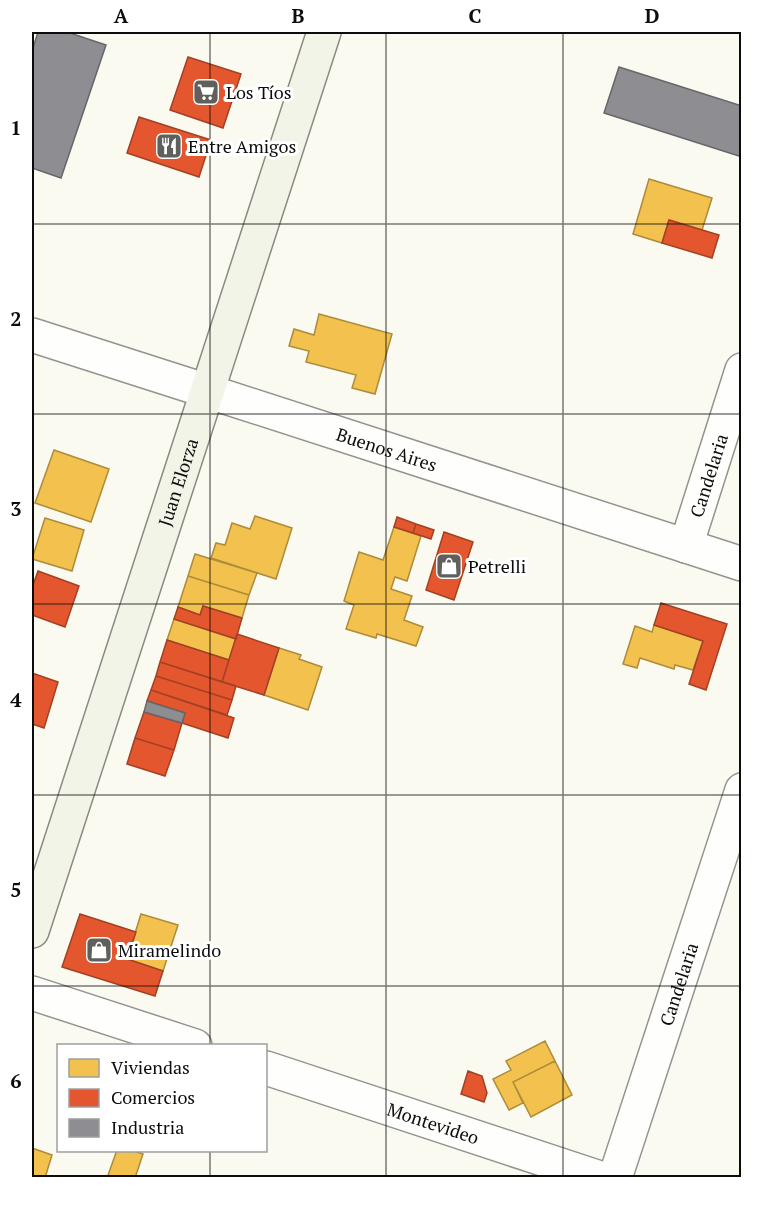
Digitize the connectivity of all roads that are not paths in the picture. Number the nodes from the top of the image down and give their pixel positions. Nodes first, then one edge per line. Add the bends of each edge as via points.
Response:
1 (324, 32) edge
2 (32, 334) edge
3 (741, 370) edge
4 (207, 391) junction
5 (686, 546) junction
6 (741, 564) edge
7 (741, 790) edge
8 (32, 931) edge
9 (32, 993) edge
10 (189, 1044) edge
11 (267, 1068) edge
12 (600, 1178) edge
13 (615, 1178) edge

1 - 4 main road, Juan Elorza
2 - 4 street, Buenos Aires
3 - 5 street, Candelaria
4 - 5 street, Buenos Aires
4 - 8 main road, Juan Elorza
5 - 6 street, Buenos Aires
7 - 13 street, Candelaria
9 - 10 street
11 - 12 street, Montevideo

